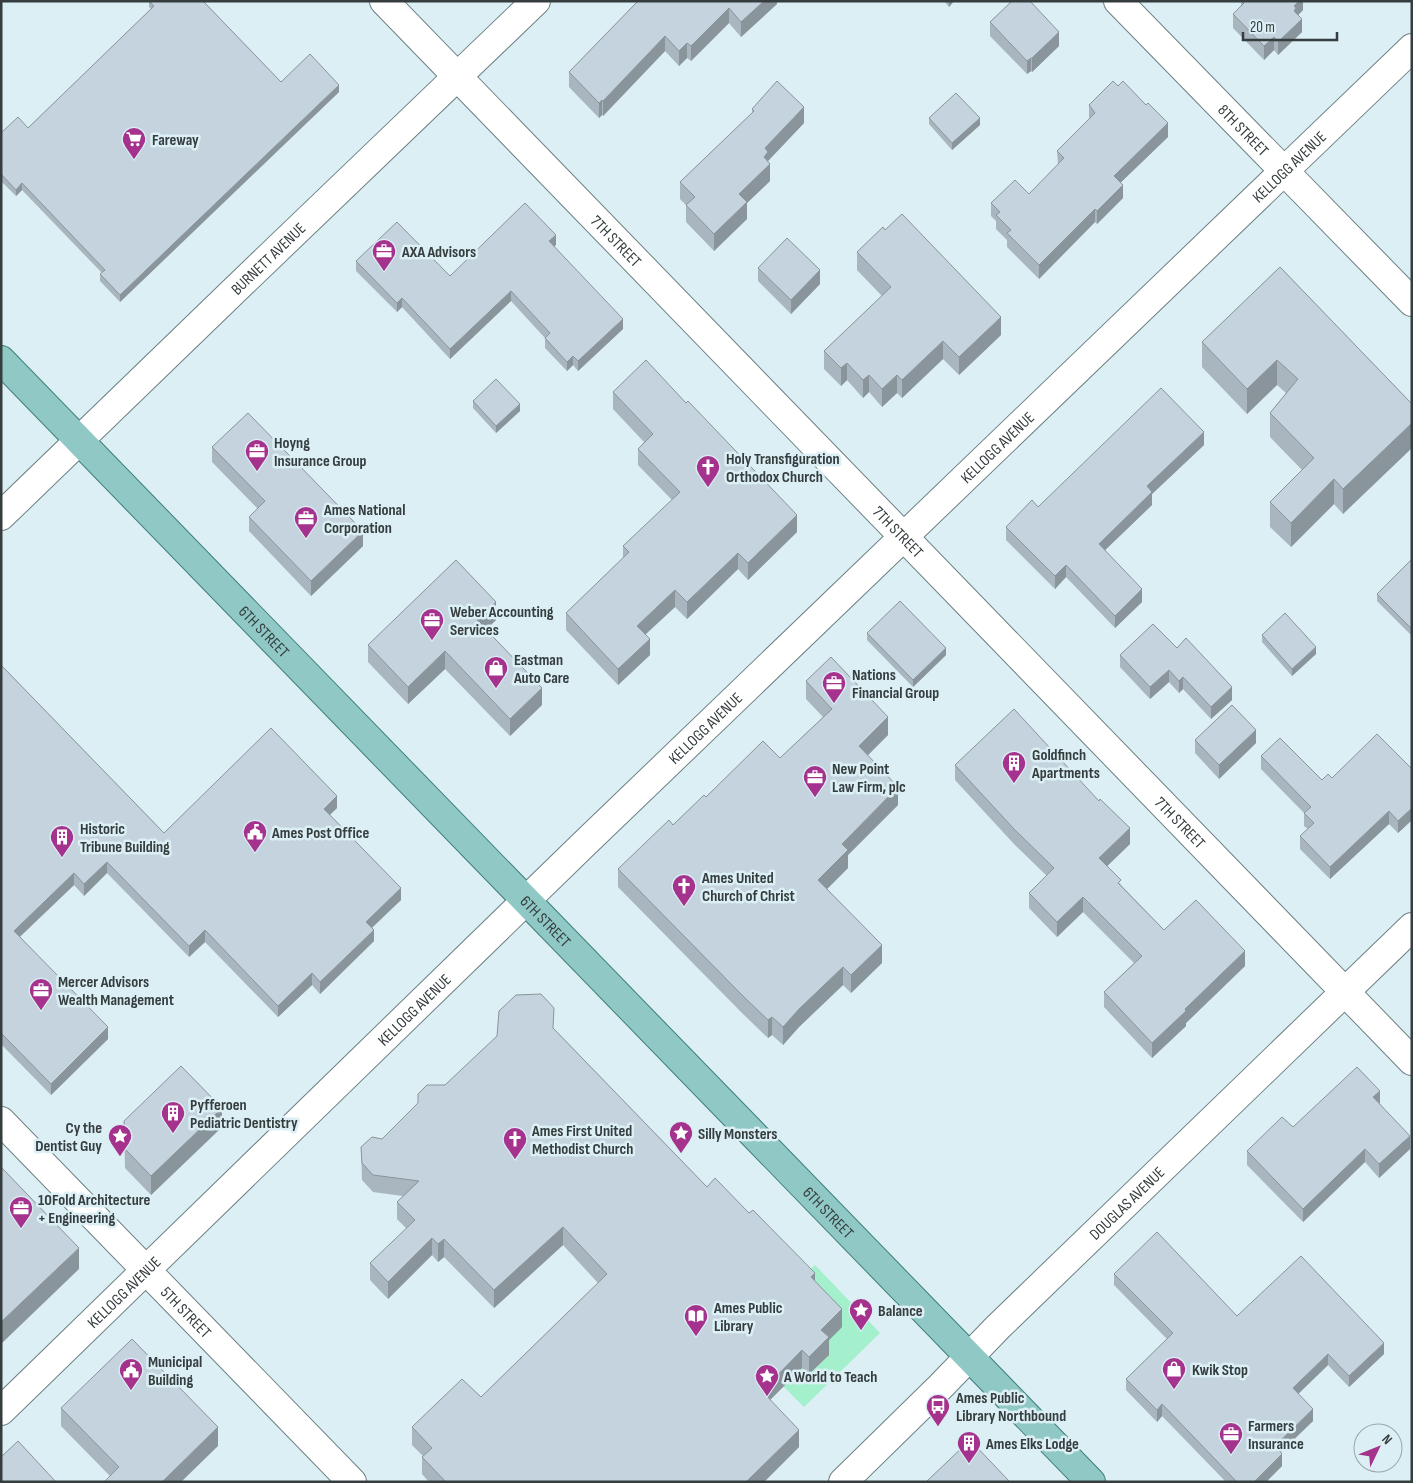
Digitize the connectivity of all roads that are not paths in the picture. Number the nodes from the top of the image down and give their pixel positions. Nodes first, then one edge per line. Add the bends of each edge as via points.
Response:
1 (384, 1) edge
2 (536, 1) edge
3 (1118, 1) edge
4 (1412, 48) edge
5 (457, 76) junction
6 (1284, 171) junction
7 (1412, 302) edge
8 (1, 360) edge
9 (79, 441) junction
10 (1, 516) edge
11 (904, 537) junction
12 (527, 901) junction
13 (1412, 927) edge
14 (1345, 992) junction
15 (1412, 1061) edge
16 (1, 1121) edge
17 (146, 1270) junction
18 (970, 1357) junction
19 (1, 1411) edge
20 (352, 1482) edge
21 (843, 1482) edge
22 (1091, 1482) edge

1 - 5 street, 7TH STREET
2 - 5 street, BURNETT AVENUE
3 - 6 street, 8TH STREET
4 - 6 street, KELLOGG AVENUE
5 - 9 street, BURNETT AVENUE
5 - 11 street, 7TH STREET
6 - 7 street, 8TH STREET
6 - 11 street, KELLOGG AVENUE
8 - 9 main road, 6TH STREET
9 - 10 street, BURNETT AVENUE
9 - 12 main road, 6TH STREET
11 - 12 street, KELLOGG AVENUE
11 - 14 street, 7TH STREET
12 - 17 street, KELLOGG AVENUE
12 - 18 main road, 6TH STREET
13 - 14 street, DOUGLAS AVENUE
14 - 15 street, 7TH STREET
14 - 18 street, DOUGLAS AVENUE
16 - 17 street, 5TH STREET
17 - 19 street, KELLOGG AVENUE
17 - 20 street, 5TH STREET
18 - 21 street, DOUGLAS AVENUE
18 - 22 main road, 6TH STREET

